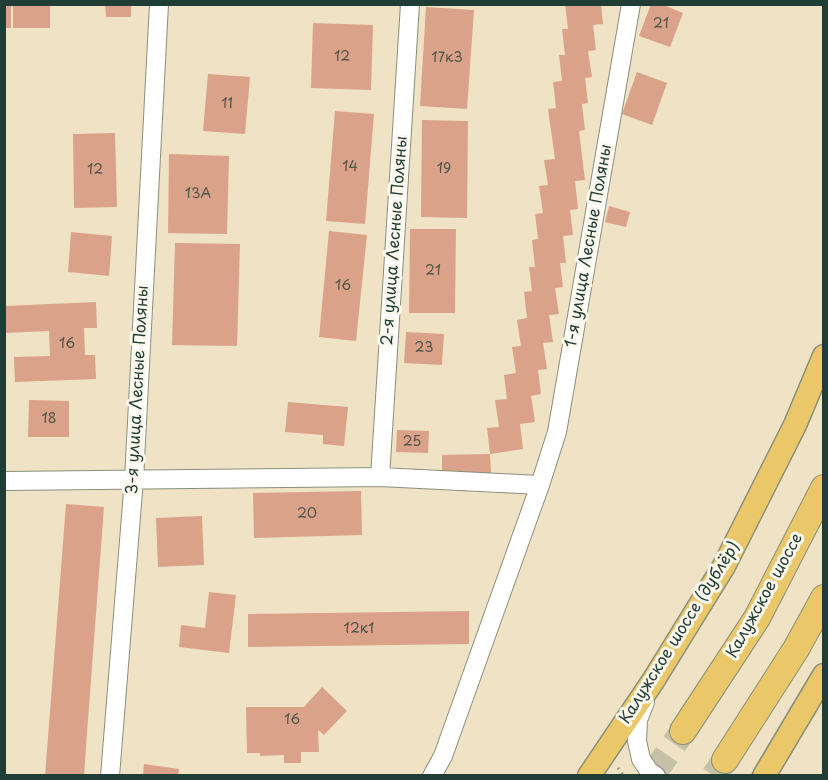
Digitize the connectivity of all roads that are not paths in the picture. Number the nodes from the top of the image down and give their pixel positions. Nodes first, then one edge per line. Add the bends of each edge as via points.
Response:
1 (159, 4) edge
2 (410, 4) edge
3 (631, 4) edge
4 (824, 356) edge
5 (380, 477) junction
6 (134, 479) junction
7 (4, 481) edge
8 (540, 485) junction
9 (824, 488) edge
10 (824, 598) edge
11 (824, 675) edge
12 (653, 681) junction
13 (683, 731) tunnel mouth
14 (725, 760) tunnel mouth
15 (110, 776) edge
16 (432, 776) edge
17 (589, 776) edge
18 (656, 776) edge
19 (764, 776) edge

1 - 6 street, 3-я улица Лесные Поляны
2 - 5 street, 2-я улица Лесные Поляны
3 - 8 street, 1-я улица Лесные Поляны via 557,432
4 - 12 main road, Калужское шоссе (дублёр) via 795,425 724,566
5 - 6 street
5 - 8 street
6 - 7 street
6 - 15 street, 3-я улица Лесные Поляны
8 - 16 street, 1-я улица Лесные Поляны via 444,756
9 - 13 highway, Калужское шоссе via 757,618
10 - 14 highway
11 - 19 main road
12 - 17 main road, Калужское шоссе (дублёр)
12 - 18 street via 638,720 637,741 641,759

